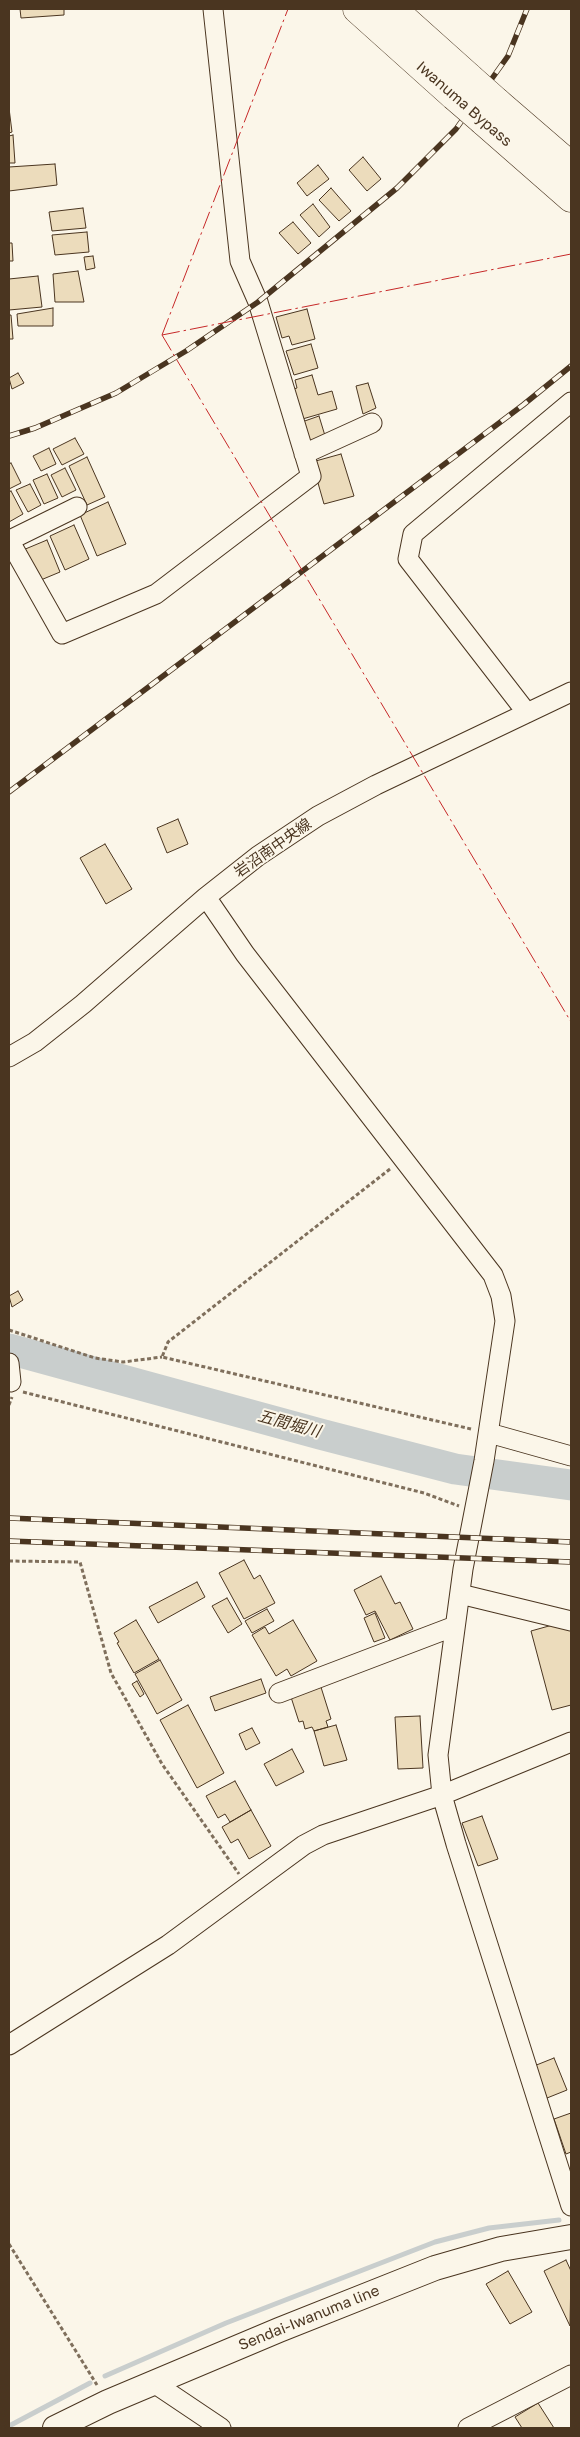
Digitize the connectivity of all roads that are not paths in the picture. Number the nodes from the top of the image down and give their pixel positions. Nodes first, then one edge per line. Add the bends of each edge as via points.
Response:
1 (213, 9) edge
2 (357, 9) edge
3 (393, 9) edge
4 (462, 87) junction
5 (490, 111) junction
6 (571, 166) edge
7 (571, 198) edge
8 (571, 402) edge
9 (372, 423) dead end
10 (304, 454) junction
11 (77, 507) dead end
12 (10, 540) edge
13 (571, 692) edge
14 (527, 713) junction
15 (206, 897) junction
16 (9, 1057) edge
17 (489, 1433) junction
18 (571, 1456) edge
19 (460, 1594) junction
20 (571, 1621) edge
21 (455, 1626) junction
22 (278, 1694) dead end
23 (571, 1742) edge
24 (442, 1795) junction
25 (9, 2045) edge
26 (571, 2206) edge
27 (571, 2237) edge
28 (571, 2375) edge
29 (154, 2383) junction
30 (55, 2428) edge
31 (221, 2428) edge
32 (468, 2428) edge

1 - 10 street via 240,261 258,302
2 - 4 highway, Iwanuma Bypass
3 - 4 highway, Iwanuma Bypass
4 - 5 highway, Iwanuma Bypass, bridge
5 - 6 highway, Iwanuma Bypass
5 - 7 highway, Iwanuma Bypass
8 - 14 street via 413,534 408,559
9 - 10 street
10 - 12 street via 311,476 156,594 62,634
11 - 12 street
13 - 14 street, 岩沼南中央線
14 - 15 street, 岩沼南中央線 via 318,816 258,856
15 - 16 street, 岩沼南中央線 via 83,1004 35,1042
15 - 17 street via 245,954 493,1275 505,1321
17 - 18 street
17 - 19 street
19 - 20 street
19 - 21 street
21 - 22 street
21 - 24 street via 438,1755
23 - 24 street
24 - 25 street via 323,1836 287,1856 168,1946
24 - 26 street
27 - 29 main road, Sendai-Iwanuma line via 501,2249 435,2268
28 - 32 street
29 - 30 main road, Sendai-Iwanuma line
29 - 31 street

